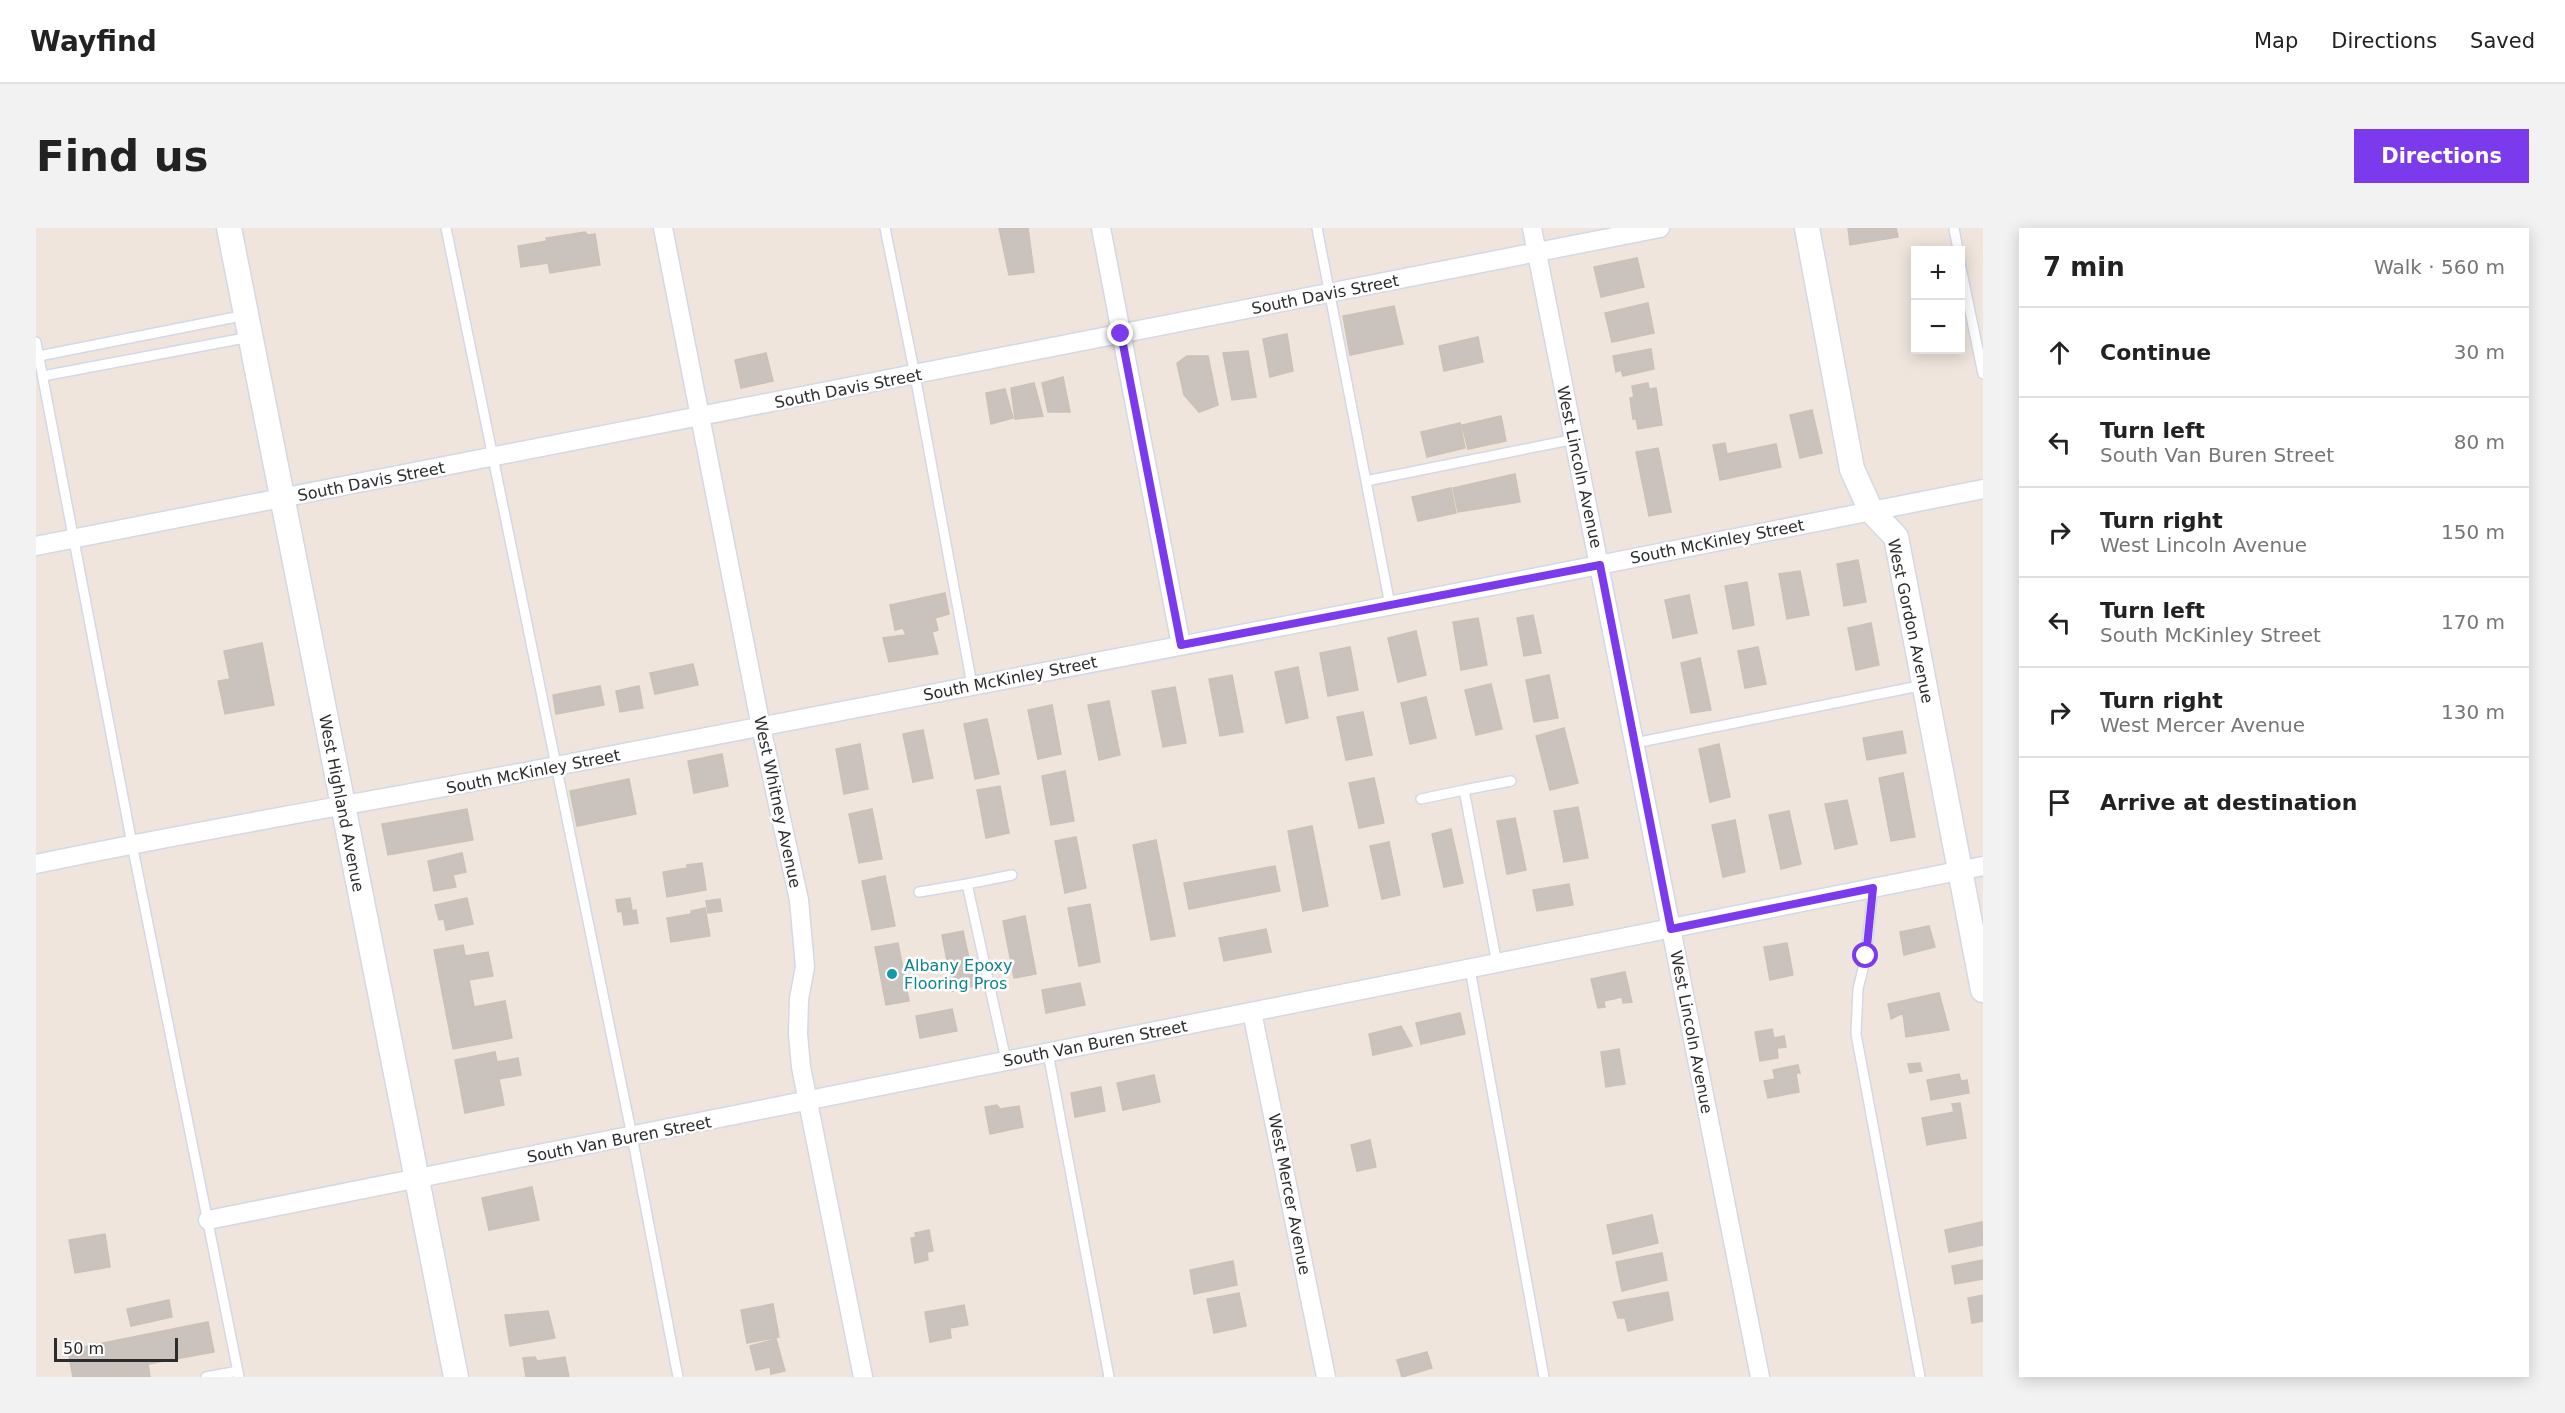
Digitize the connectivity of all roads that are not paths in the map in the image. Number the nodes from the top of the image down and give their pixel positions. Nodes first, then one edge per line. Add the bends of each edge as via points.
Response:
1 (229, 228) edge
2 (446, 228) edge
3 (663, 228) edge
4 (885, 228) edge
5 (1101, 228) edge
6 (1317, 228) edge
7 (1532, 228) edge
8 (1660, 228) edge
9 (1807, 228) edge
10 (1953, 228) edge
11 (1957, 246) edge
12 (1536, 251) junction
13 (1965, 287) edge
14 (1330, 293) junction
15 (248, 326) junction
16 (1121, 334) junction
17 (36, 342) edge
18 (39, 356) junction
19 (1983, 374) edge
20 (915, 375) junction
21 (43, 376) junction
22 (699, 418) junction
23 (1575, 439) junction
24 (493, 458) junction
25 (1366, 481) junction
26 (1983, 489) edge
27 (282, 499) junction
28 (1871, 511) junction
29 (75, 538) junction
30 (36, 546) edge
31 (1600, 565) junction
32 (1390, 605) junction
33 (1181, 645) junction
34 (1925, 684) junction
35 (972, 685) junction
36 (761, 727) junction
37 (1635, 744) junction
38 (558, 766) junction
39 (1511, 781) dead end
40 (1464, 790) junction
41 (1421, 799) dead end
42 (343, 807) junction
43 (132, 844) junction
44 (36, 864) edge
45 (1983, 866) edge
46 (1959, 871) junction
47 (1012, 875) dead end
48 (967, 884) junction
49 (1873, 888) junction
50 (919, 892) dead end
51 (1671, 929) junction
52 (1497, 964) junction
53 (1470, 969) junction
54 (1983, 990) edge
55 (1252, 1012) junction
56 (1048, 1053) junction
57 (1006, 1060) junction
58 (808, 1099) junction
59 (632, 1136) junction
60 (419, 1179) junction
61 (208, 1220) junction
62 (238, 1374) edge
63 (206, 1377) edge
64 (456, 1377) edge
65 (678, 1377) edge
66 (863, 1377) edge
67 (1109, 1377) edge
68 (1326, 1377) edge
69 (1544, 1377) edge
70 (1760, 1377) edge
71 (1920, 1377) edge

1 - 15 street, West Highland Avenue
2 - 24 lane
3 - 22 street, West Whitney Avenue
4 - 20 lane
5 - 16 street
6 - 14 lane
7 - 12 street, West Lincoln Avenue
8 - 12 street, South Davis Street
9 - 28 street, West Gordon Avenue via 1852,469
10 - 11 lane
12 - 14 street, South Davis Street
12 - 23 street, West Lincoln Avenue
13 - 19 lane
14 - 16 street, South Davis Street
14 - 25 lane
15 - 18 lane
15 - 21 lane
15 - 27 street, West Highland Avenue
16 - 20 street, South Davis Street
16 - 33 street
17 - 18 lane
18 - 21 lane
20 - 22 street, South Davis Street
20 - 35 lane
21 - 29 lane
22 - 24 street, South Davis Street
22 - 36 street, West Whitney Avenue
23 - 25 lane
23 - 31 street, West Lincoln Avenue
24 - 27 street, South Davis Street
24 - 38 lane
25 - 32 lane
26 - 28 street, South McKinley Street
27 - 29 street, South Davis Street
27 - 42 street, West Highland Avenue
28 - 31 street, South McKinley Street
28 - 34 street, West Gordon Avenue via 1896,537
29 - 30 street, South Davis Street
29 - 43 lane
31 - 32 street, South McKinley Street
31 - 37 street, West Lincoln Avenue
32 - 33 street, South McKinley Street
33 - 35 street, South McKinley Street
34 - 37 lane
34 - 46 street, West Gordon Avenue
35 - 36 street, South McKinley Street
36 - 38 street, South McKinley Street
36 - 58 street, West Whitney Avenue via 805,944 798,1034
37 - 51 street, West Lincoln Avenue
38 - 42 street, South McKinley Street
38 - 59 lane
39 - 40 lane
40 - 41 lane
40 - 52 lane
42 - 43 street, South McKinley Street
42 - 60 street, West Highland Avenue
43 - 44 street, South McKinley Street
43 - 61 lane
45 - 46 street, South Van Buren Street
46 - 49 street, South Van Buren Street
46 - 54 street, West Gordon Avenue
47 - 48 lane
48 - 50 lane
48 - 57 lane
49 - 51 street, South Van Buren Street
49 - 71 lane via 1866,956 1858,989 1856,1034
51 - 52 street, South Van Buren Street
51 - 70 street, West Lincoln Avenue
52 - 53 street, South Van Buren Street
53 - 55 street, South Van Buren Street
53 - 69 lane
55 - 56 street, South Van Buren Street
55 - 68 street, West Mercer Avenue
56 - 57 street, South Van Buren Street
56 - 67 lane
57 - 58 street, South Van Buren Street
58 - 59 street, South Van Buren Street
58 - 66 street, West Whitney Avenue
59 - 60 street, South Van Buren Street
59 - 65 lane
60 - 61 street, South Van Buren Street
60 - 64 street, West Highland Avenue
61 - 62 lane
62 - 63 lane

